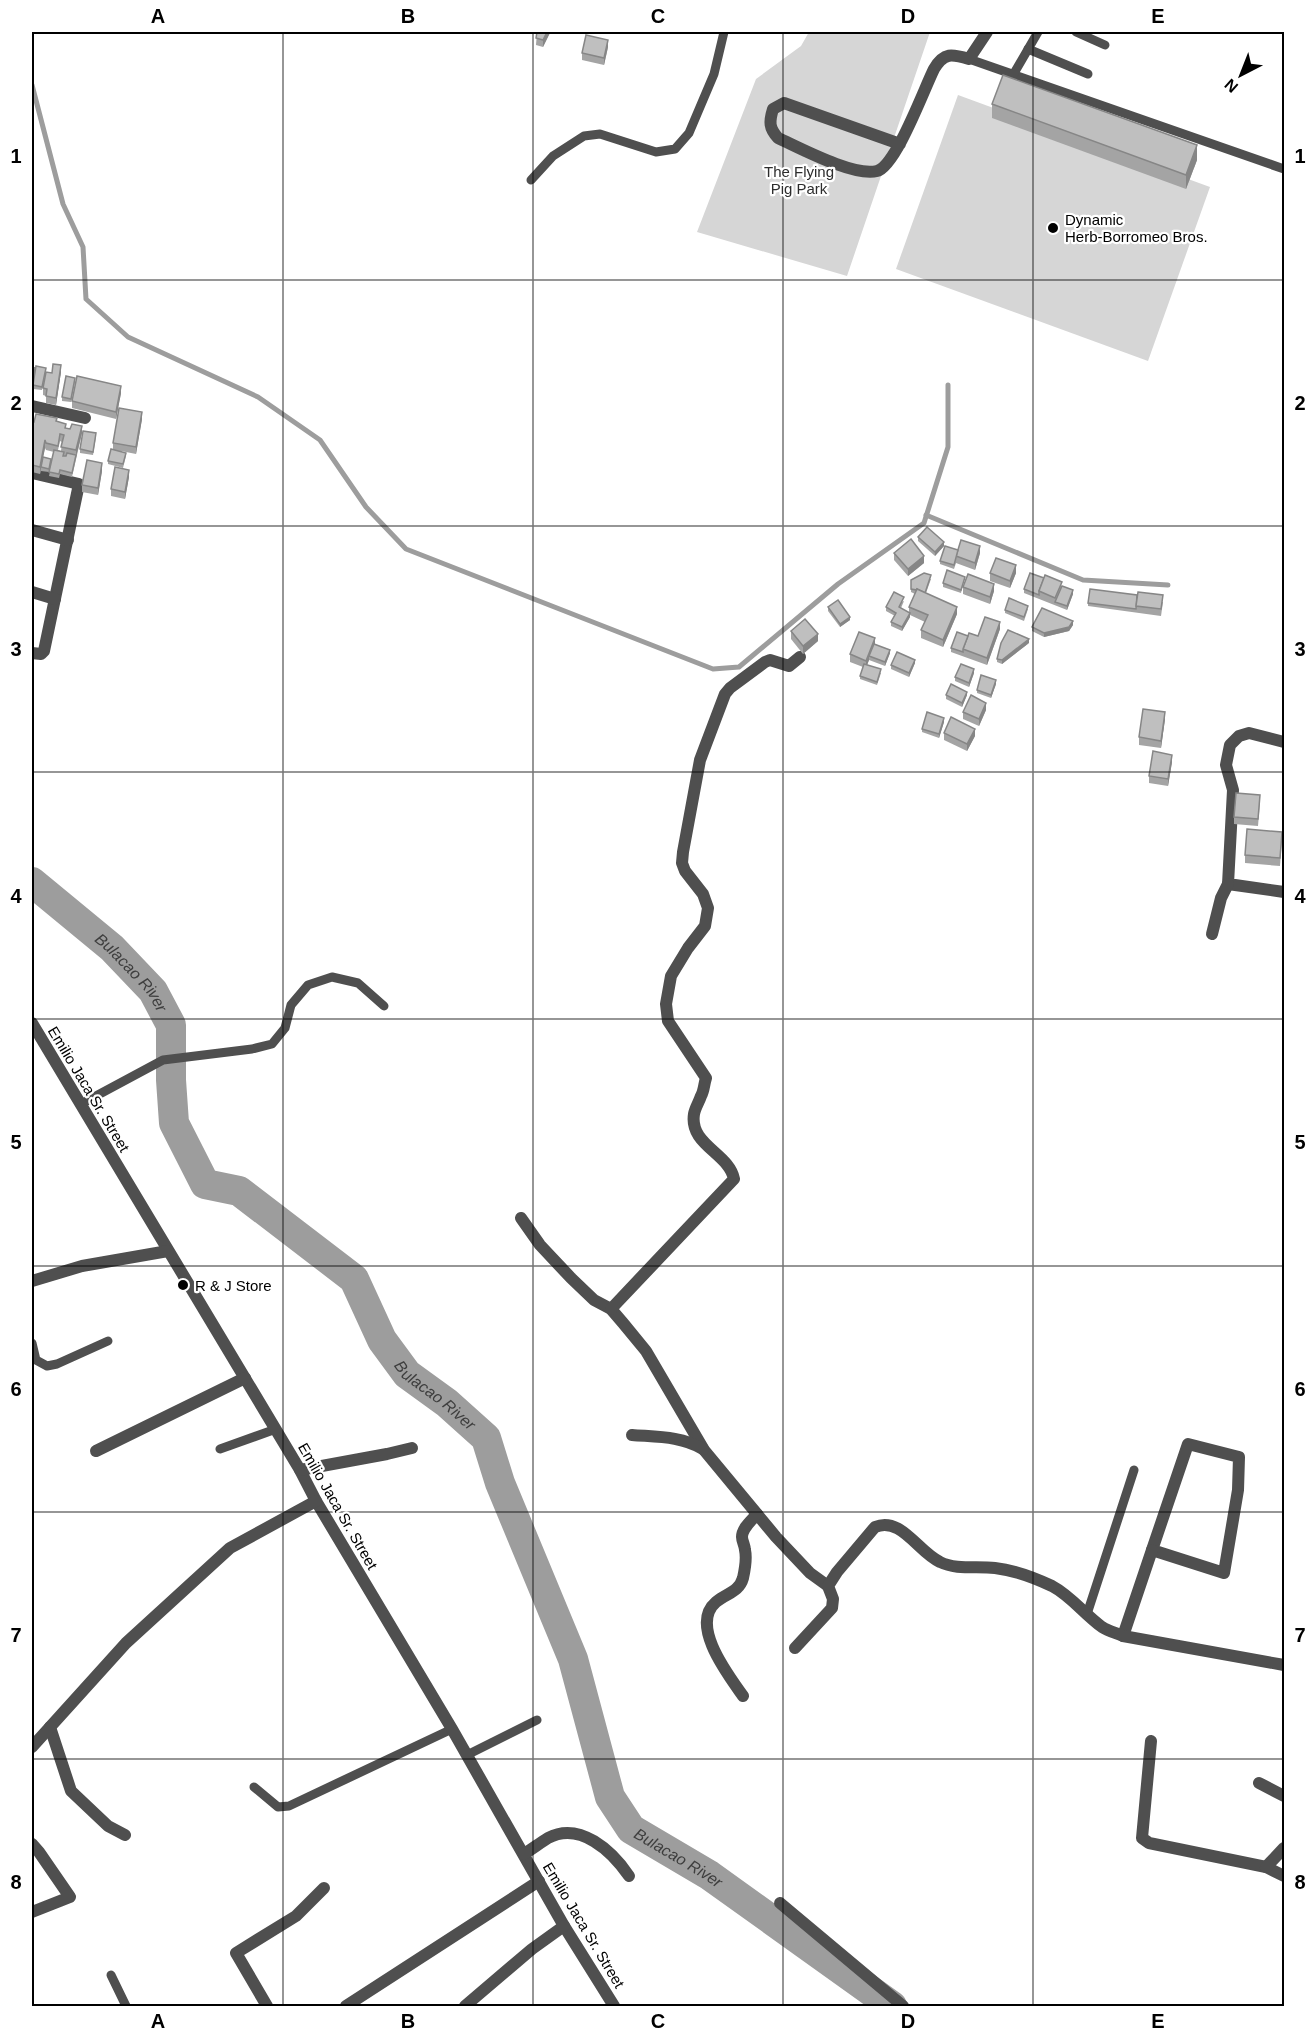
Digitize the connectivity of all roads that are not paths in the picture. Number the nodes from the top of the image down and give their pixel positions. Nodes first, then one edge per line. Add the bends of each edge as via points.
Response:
1 (724, 32) edge
2 (987, 32) edge
3 (1038, 32) edge
4 (1076, 32) edge
5 (1105, 45) dead end
6 (1028, 49) junction
7 (969, 59) junction
8 (1089, 74) dead end
9 (1012, 75) junction
10 (900, 144) junction
11 (1284, 169) edge
12 (531, 180) dead end
13 (32, 406) edge
14 (85, 418) dead end
15 (32, 473) edge
16 (32, 530) edge
17 (68, 540) junction
18 (32, 592) edge
19 (55, 599) junction
20 (32, 653) edge
21 (800, 657) dead end
22 (1284, 741) edge
23 (1228, 884) junction
24 (1284, 892) edge
25 (1212, 934) dead end
26 (384, 1006) dead end
27 (32, 1023) edge
28 (81, 1104) junction
29 (521, 1218) dead end
30 (168, 1251) junction
31 (32, 1281) edge
32 (611, 1309) junction
33 (108, 1341) dead end
34 (32, 1343) edge
35 (245, 1378) junction
36 (276, 1429) junction
37 (632, 1436) dead end
38 (412, 1448) dead end
39 (220, 1449) dead end
40 (704, 1450) junction
41 (96, 1451) dead end
42 (300, 1470) junction
43 (1134, 1470) dead end
44 (316, 1502) junction
45 (757, 1514) junction
46 (1152, 1550) junction
47 (828, 1586) junction
48 (1087, 1614) junction
49 (1123, 1636) junction
50 (795, 1648) dead end
51 (1284, 1665) edge
52 (743, 1696) dead end
53 (537, 1720) dead end
54 (50, 1727) junction
55 (452, 1729) junction
56 (1151, 1741) dead end
57 (32, 1747) edge
58 (467, 1755) junction
59 (1258, 1783) dead end
60 (254, 1787) dead end
61 (1284, 1796) edge
62 (125, 1835) dead end
63 (32, 1844) edge
64 (1284, 1848) edge
65 (525, 1854) junction
66 (1266, 1867) junction
67 (629, 1876) dead end
68 (1284, 1876) edge
69 (539, 1881) junction
70 (324, 1888) dead end
71 (780, 1903) dead end
72 (32, 1912) edge
73 (564, 1926) junction
74 (111, 1976) dead end
75 (126, 2007) edge
76 (267, 2007) edge
77 (346, 2007) edge
78 (465, 2007) edge
79 (614, 2007) edge
80 (903, 2007) edge

1 - 12 lane via 714,74 689,133 675,149 656,152 600,134 584,136 553,156
2 - 7 street
3 - 6 lane
4 - 5 lane
6 - 8 lane
6 - 9 lane
7 - 9 lane
7 - 10 street via 954,54 940,59
9 - 11 lane
10 - 10 street via 784,103 773,109 769,120 777,138 850,169 879,171
13 - 14 street
15 - 17 street via 79,484
16 - 17 street
17 - 19 street
18 - 19 street
19 - 20 street via 44,651
21 - 32 street via 789,666 765,662 725,694 700,760 683,852 685,871 703,894 708,908 705,926 671,976 666,1004 668,1021 705,1078 694,1113 695,1129 704,1144 732,1170 734,1179
22 - 23 street via 1249,733 1230,745 1226,765 1233,790
23 - 24 street
23 - 25 street
26 - 28 lane via 358,983 332,977 308,985 291,1005 285,1028 272,1044 252,1050 163,1060
27 - 28 street, Emilio Jaca Sr. Street
28 - 30 street, Emilio Jaca Sr. Street
29 - 32 street via 571,1278 594,1300
30 - 31 street via 82,1266
30 - 35 street, Emilio Jaca Sr. Street
32 - 40 street via 646,1351
33 - 34 lane via 47,1366 36,1360
35 - 36 street, Emilio Jaca Sr. Street
35 - 41 street
36 - 39 lane
36 - 42 street, Emilio Jaca Sr. Street
37 - 40 street via 678,1439
38 - 42 street
40 - 45 street
42 - 44 street, Emilio Jaca Sr. Street
43 - 48 lane
44 - 54 street via 230,1548 126,1643
44 - 55 street, Emilio Jaca Sr. Street
45 - 47 street via 810,1573
45 - 52 street via 742,1537 746,1553 742,1581 735,1591 716,1602 707,1617 714,1649
46 - 46 street via 1188,1444 1239,1457 1238,1490 1224,1573
46 - 49 street
47 - 48 street via 875,1527 883,1523 900,1529 941,1563 996,1568 1037,1580 1055,1588
47 - 50 street via 832,1608
48 - 49 street via 1103,1628
49 - 51 street
53 - 58 lane
54 - 57 street
54 - 62 street via 71,1791 108,1826
55 - 58 street, Emilio Jaca Sr. Street
55 - 60 lane via 289,1806 278,1807
56 - 66 street via 1142,1838 1149,1843
58 - 65 street, Emilio Jaca Sr. Street
59 - 61 street
63 - 72 street via 70,1897
64 - 66 street
65 - 67 street via 549,1837 579,1835 601,1847
65 - 69 street, Emilio Jaca Sr. Street
66 - 68 street
69 - 73 street, Emilio Jaca Sr. Street
69 - 77 street
70 - 76 street via 296,1916 236,1953
71 - 80 street
73 - 78 street
73 - 79 street, Emilio Jaca Sr. Street
74 - 75 lane

